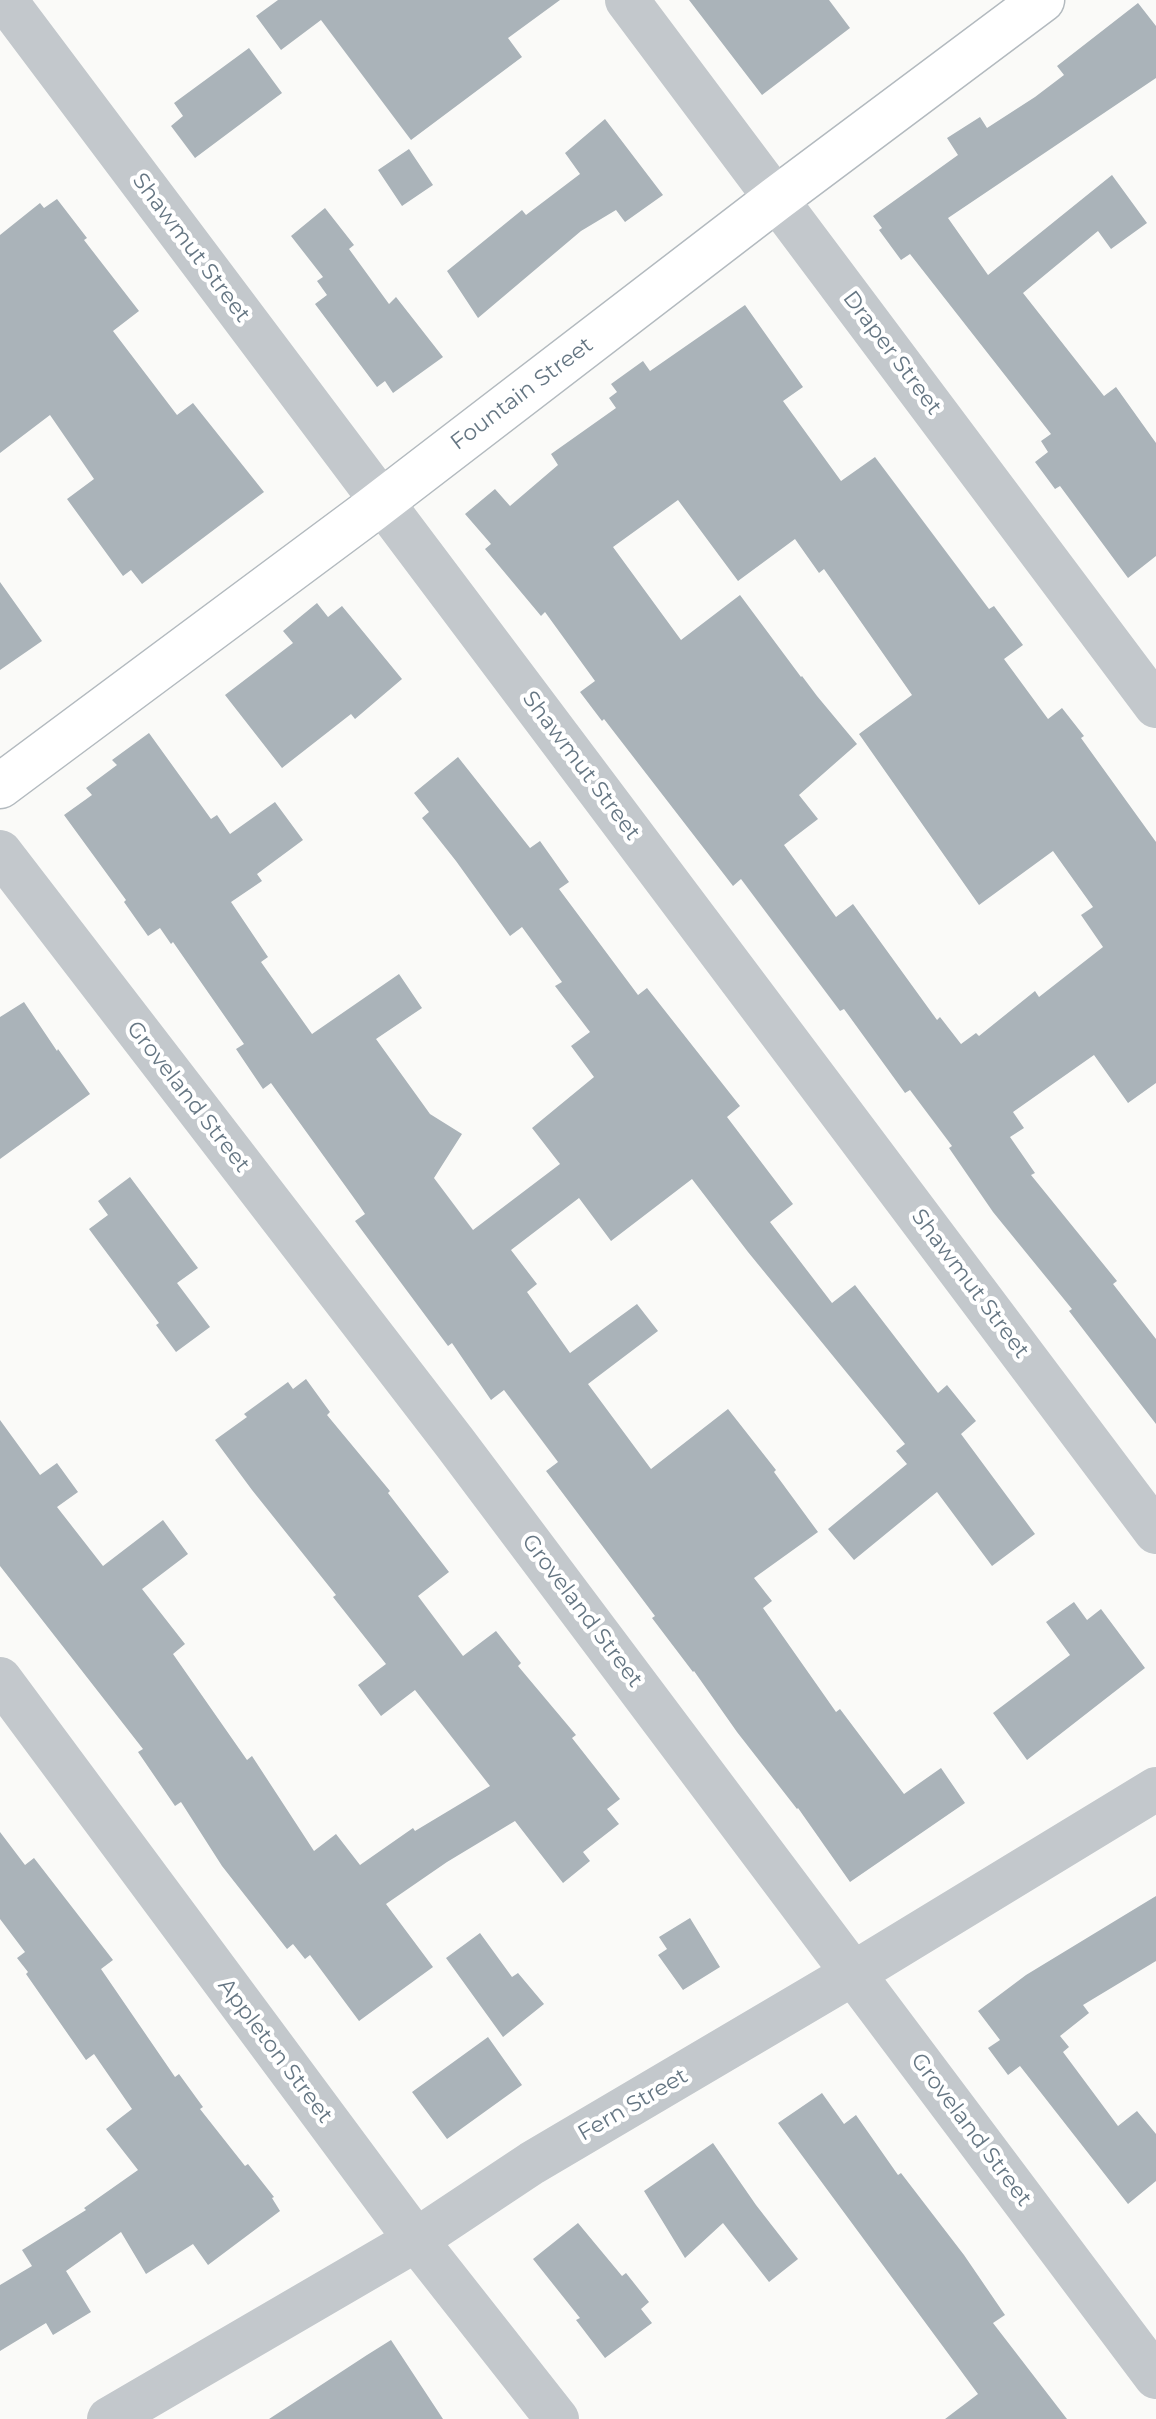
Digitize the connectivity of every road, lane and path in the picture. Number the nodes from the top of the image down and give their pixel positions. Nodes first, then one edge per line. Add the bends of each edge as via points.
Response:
1 (5, 0) edge
2 (627, 0) edge
3 (1042, 0) edge
4 (776, 199) junction
5 (382, 501) junction
6 (1156, 706) edge
7 (0, 786) edge
8 (0, 852) edge
9 (1156, 1532) edge
10 (0, 1679) edge
11 (1156, 1789) edge
12 (854, 1973) junction
13 (416, 2240) junction
14 (1156, 2377) edge
15 (109, 2419) edge
16 (557, 2419) edge

1 - 5 street, Shawmut Street
2 - 4 street, Draper Street
3 - 4 street, Fountain Street
4 - 5 street, Fountain Street
4 - 6 street, Draper Street
5 - 7 street, Fountain Street
5 - 9 street, Shawmut Street
8 - 12 street, Groveland Street
10 - 13 street, Appleton Street
11 - 12 street, Fern Street
12 - 13 street, Fern Street via 532,2163
12 - 14 street, Groveland Street
13 - 15 street, Fern Street
13 - 16 street, Appleton Street

